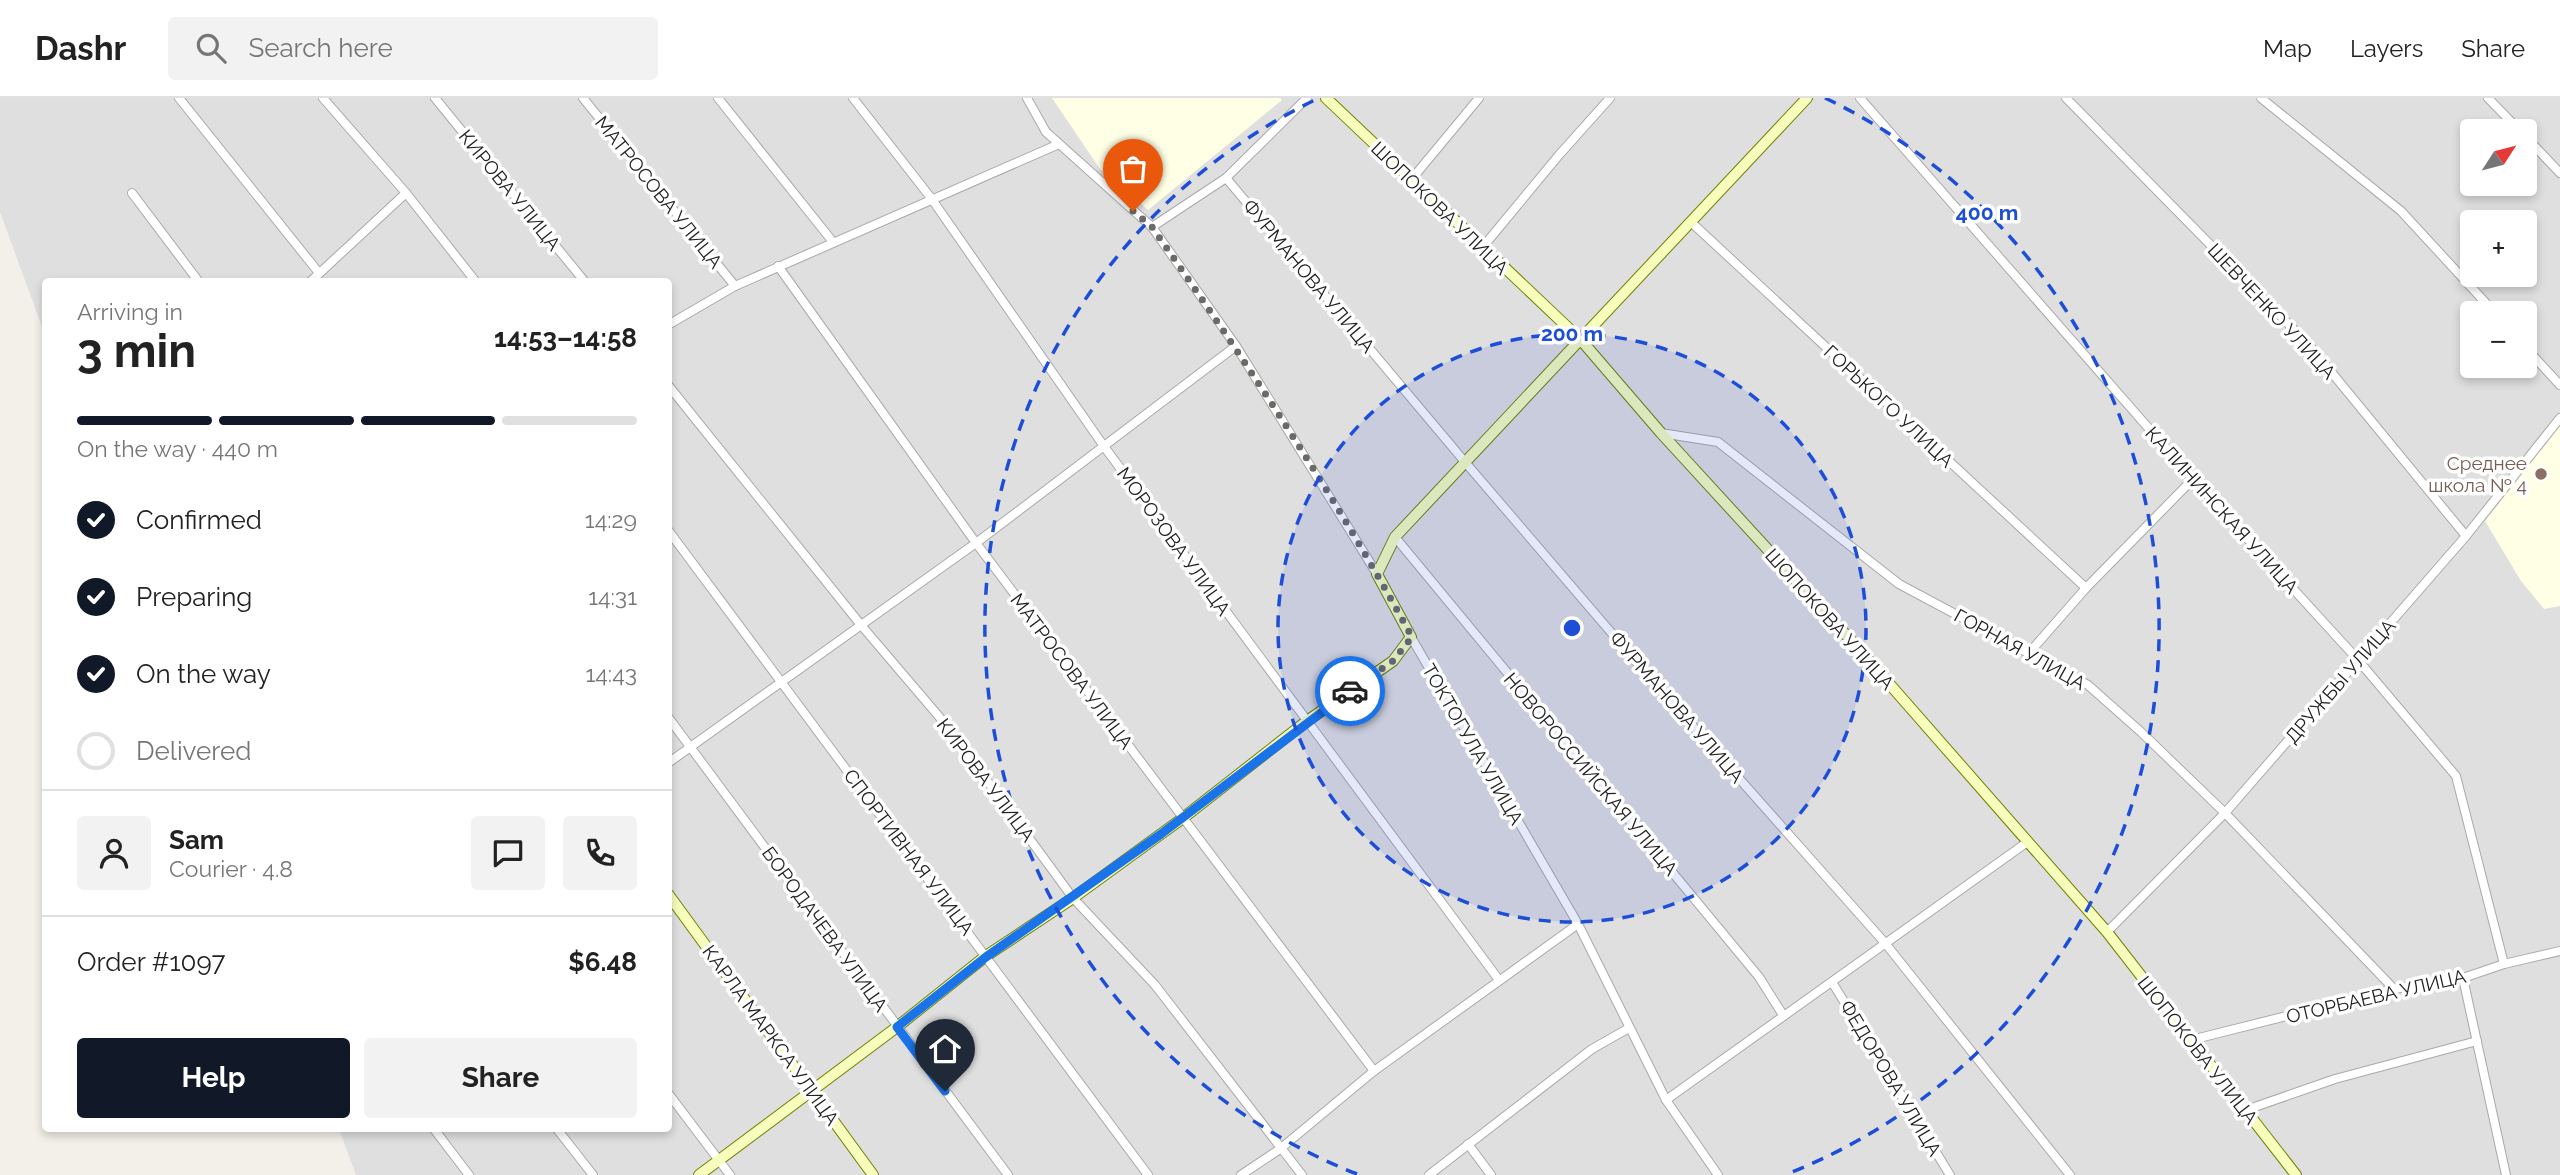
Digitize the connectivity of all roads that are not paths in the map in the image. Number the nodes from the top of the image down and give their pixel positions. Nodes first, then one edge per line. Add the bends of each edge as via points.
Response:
1 (179, 98) edge
2 (323, 98) edge
3 (435, 98) edge
4 (583, 98) edge
5 (718, 98) edge
6 (853, 98) edge
7 (1027, 98) edge
8 (1307, 98) edge
9 (1326, 98) edge
10 (1479, 98) edge
11 (1610, 98) edge
12 (1807, 98) edge
13 (1860, 98) edge
14 (2066, 98) edge
15 (2261, 98) edge
16 (2488, 98) edge
17 (2509, 119) edge
18 (1059, 144) junction
19 (2538, 150) edge
20 (2560, 173) edge
21 (1226, 178) junction
22 (1411, 180) junction
23 (132, 193) dead end
24 (406, 193) junction
25 (931, 198) junction
26 (1692, 223) junction
27 (1152, 227) junction
28 (832, 242) junction
29 (1482, 248) junction
30 (778, 266) junction
31 (319, 273) junction
32 (196, 278) edge
33 (314, 278) edge
34 (473, 278) edge
35 (582, 278) edge
36 (735, 286) junction
37 (2484, 301) edge
38 (672, 323) edge
39 (1580, 340) junction
40 (1236, 346) junction
41 (2537, 360) edge
42 (2560, 385) edge
43 (672, 390) edge
44 (2560, 418) edge
45 (1661, 433) junction
46 (1103, 445) junction
47 (1465, 462) junction
48 (2193, 479) junction
49 (672, 535) edge
50 (2466, 536) junction
51 (1395, 537) junction
52 (976, 543) junction
53 (1377, 574) junction
54 (2086, 589) junction
55 (861, 625) junction
56 (1412, 637) junction
57 (2029, 653) junction
58 (2357, 660) junction
59 (783, 683) junction
60 (672, 721) edge
61 (1307, 721) junction
62 (692, 747) junction
63 (672, 760) edge
64 (2225, 813) junction
65 (1183, 818) junction
66 (2026, 842) junction
67 (1073, 898) junction
68 (672, 900) edge
69 (1578, 925) junction
70 (2107, 932) junction
71 (1885, 943) junction
72 (2560, 951) edge
73 (986, 957) junction
74 (2504, 964) junction
75 (2463, 978) junction
76 (1499, 980) junction
77 (1832, 982) junction
78 (2394, 989) junction
79 (1783, 1015) junction
80 (897, 1027) junction
81 (1629, 1028) junction
82 (2191, 1040) junction
83 (2477, 1041) junction
84 (1374, 1071) junction
85 (811, 1091) junction
86 (672, 1098) edge
87 (1666, 1100) junction
88 (2246, 1110) junction
89 (436, 1132) edge
90 (559, 1132) edge
91 (1468, 1144) junction
92 (1280, 1149) junction
93 (719, 1160) junction
94 (2292, 1174) edge
95 (469, 1175) edge
96 (593, 1175) edge
97 (699, 1175) edge
98 (730, 1175) edge
99 (873, 1175) edge
100 (1008, 1175) edge
101 (1148, 1175) edge
102 (1241, 1175) edge
103 (1302, 1175) edge
104 (1429, 1175) edge
105 (1491, 1175) edge
106 (1718, 1175) edge
107 (1950, 1175) edge
108 (2070, 1175) edge
109 (2506, 1175) edge

1 - 31 street
2 - 24 street
3 - 35 street, КИРОВА УЛИЦА
4 - 36 street, МАТРОСОВА УЛИЦА
5 - 28 street
6 - 25 street, МОРОЗОВА УЛИЦА
7 - 18 street, ТОКТОГУЛА УЛИЦА via 1045,131
8 - 21 street
9 - 22 street, ШОПОКОВА УЛИЦА
10 - 22 street
11 - 29 street
12 - 26 street
13 - 48 street, КАЛИНИНСКАЯ УЛИЦА
14 - 50 street, ШЕВЧЕНКО УЛИЦА via 2309,345
15 - 37 street via 2401,211
16 - 17 street
18 - 25 street
18 - 27 street, ТОКТОГУЛА УЛИЦА
19 - 20 street
21 - 27 street
21 - 47 street, ФУРМАНОВА УЛИЦА
22 - 29 street, ШОПОКОВА УЛИЦА
23 - 32 street
24 - 31 street
24 - 34 street
25 - 28 street
25 - 46 street, МОРОЗОВА УЛИЦА
26 - 39 street
26 - 54 street, ГОРЬКОГО УЛИЦА
27 - 40 street, ТОКТОГУЛА УЛИЦА
28 - 30 street
29 - 39 street, ШОПОКОВА УЛИЦА
30 - 36 street
30 - 52 street, МАТРОСОВА УЛИЦА
31 - 33 street
36 - 38 street
39 - 45 street, ШОПОКОВА УЛИЦА
39 - 47 street
40 - 46 street
40 - 53 street, ТОКТОГУЛА УЛИЦА
41 - 42 street
43 - 55 street, КИРОВА УЛИЦА
44 - 50 street, ДРУЖБЫ УЛИЦА
45 - 57 street, ГОРНАЯ УЛИЦА via 1718,442 1899,584
45 - 66 street, ШОПОКОВА УЛИЦА via 1857,647
46 - 52 street
46 - 61 street, МОРОЗОВА УЛИЦА
47 - 51 street
47 - 71 street, ФУРМАНОВА УЛИЦА
48 - 54 street
48 - 58 street, КАЛИНИНСКАЯ УЛИЦА
49 - 59 street, СПОРТИВНАЯ УЛИЦА
50 - 58 street, ДРУЖБЫ УЛИЦА
51 - 53 street
51 - 79 street, НОВОРОССИЙСКАЯ УЛИЦА via 1750,966
52 - 55 street
52 - 65 street, МАТРОСОВА УЛИЦА
53 - 56 street, ТОКТОГУЛА УЛИЦА
54 - 57 street
55 - 59 street
55 - 67 street, КИРОВА УЛИЦА via 947,726
56 - 61 street via 1393,661
56 - 69 street, ТОКТОГУЛА УЛИЦА
57 - 64 street, ГОРНАЯ УЛИЦА via 2088,685
58 - 64 street, ДРУЖБЫ УЛИЦА
58 - 74 street, КАЛИНИНСКАЯ УЛИЦА via 2456,776
59 - 62 street
59 - 73 street, СПОРТИВНАЯ УЛИЦА
60 - 62 street, БОРОДАЧЕВА УЛИЦА
61 - 65 street
61 - 76 street, МОРОЗОВА УЛИЦА
62 - 63 street
62 - 80 street, БОРОДАЧЕВА УЛИЦА
64 - 70 street, ДРУЖБЫ УЛИЦА
64 - 78 street, ГОРНАЯ УЛИЦА
65 - 67 street
65 - 84 street, МАТРОСОВА УЛИЦА
66 - 70 street, ШОПОКОВА УЛИЦА
66 - 71 street
67 - 73 street
67 - 92 street, КИРОВА УЛИЦА via 1155,985
68 - 85 street, КАРЛА МАРКСА УЛИЦА
69 - 76 street
69 - 81 street, ТОКТОГУЛА УЛИЦА
70 - 82 street, ШОПОКОВА УЛИЦА
71 - 77 street
71 - 108 street, ФУРМАНОВА УЛИЦА
72 - 74 street, ОТОРБАЕВА УЛИЦА
73 - 80 street
73 - 101 street, СПОРТИВНАЯ УЛИЦА
74 - 75 street, ОТОРБАЕВА УЛИЦА
75 - 78 street, ОТОРБАЕВА УЛИЦА
75 - 83 street
76 - 84 street
77 - 79 street
77 - 107 street, ФЕДОРОВА УЛИЦА
78 - 82 street, ОТОРБАЕВА УЛИЦА
79 - 87 street
80 - 85 street
80 - 100 street, БОРОДАЧЕВА УЛИЦА
81 - 87 street, ТОКТОГУЛА УЛИЦА
81 - 91 street via 1592,1049
82 - 88 street, ШОПОКОВА УЛИЦА
83 - 88 street via 2335,1079
83 - 109 street
84 - 92 street
85 - 93 street
85 - 99 street, КАРЛА МАРКСА УЛИЦА
86 - 93 street
87 - 106 street, ТОКТОГУЛА УЛИЦА
88 - 94 street, ШОПОКОВА УЛИЦА
89 - 95 street
90 - 96 street
91 - 104 street
91 - 105 street
92 - 102 street
92 - 103 street, КИРОВА УЛИЦА
93 - 97 street
93 - 98 street

